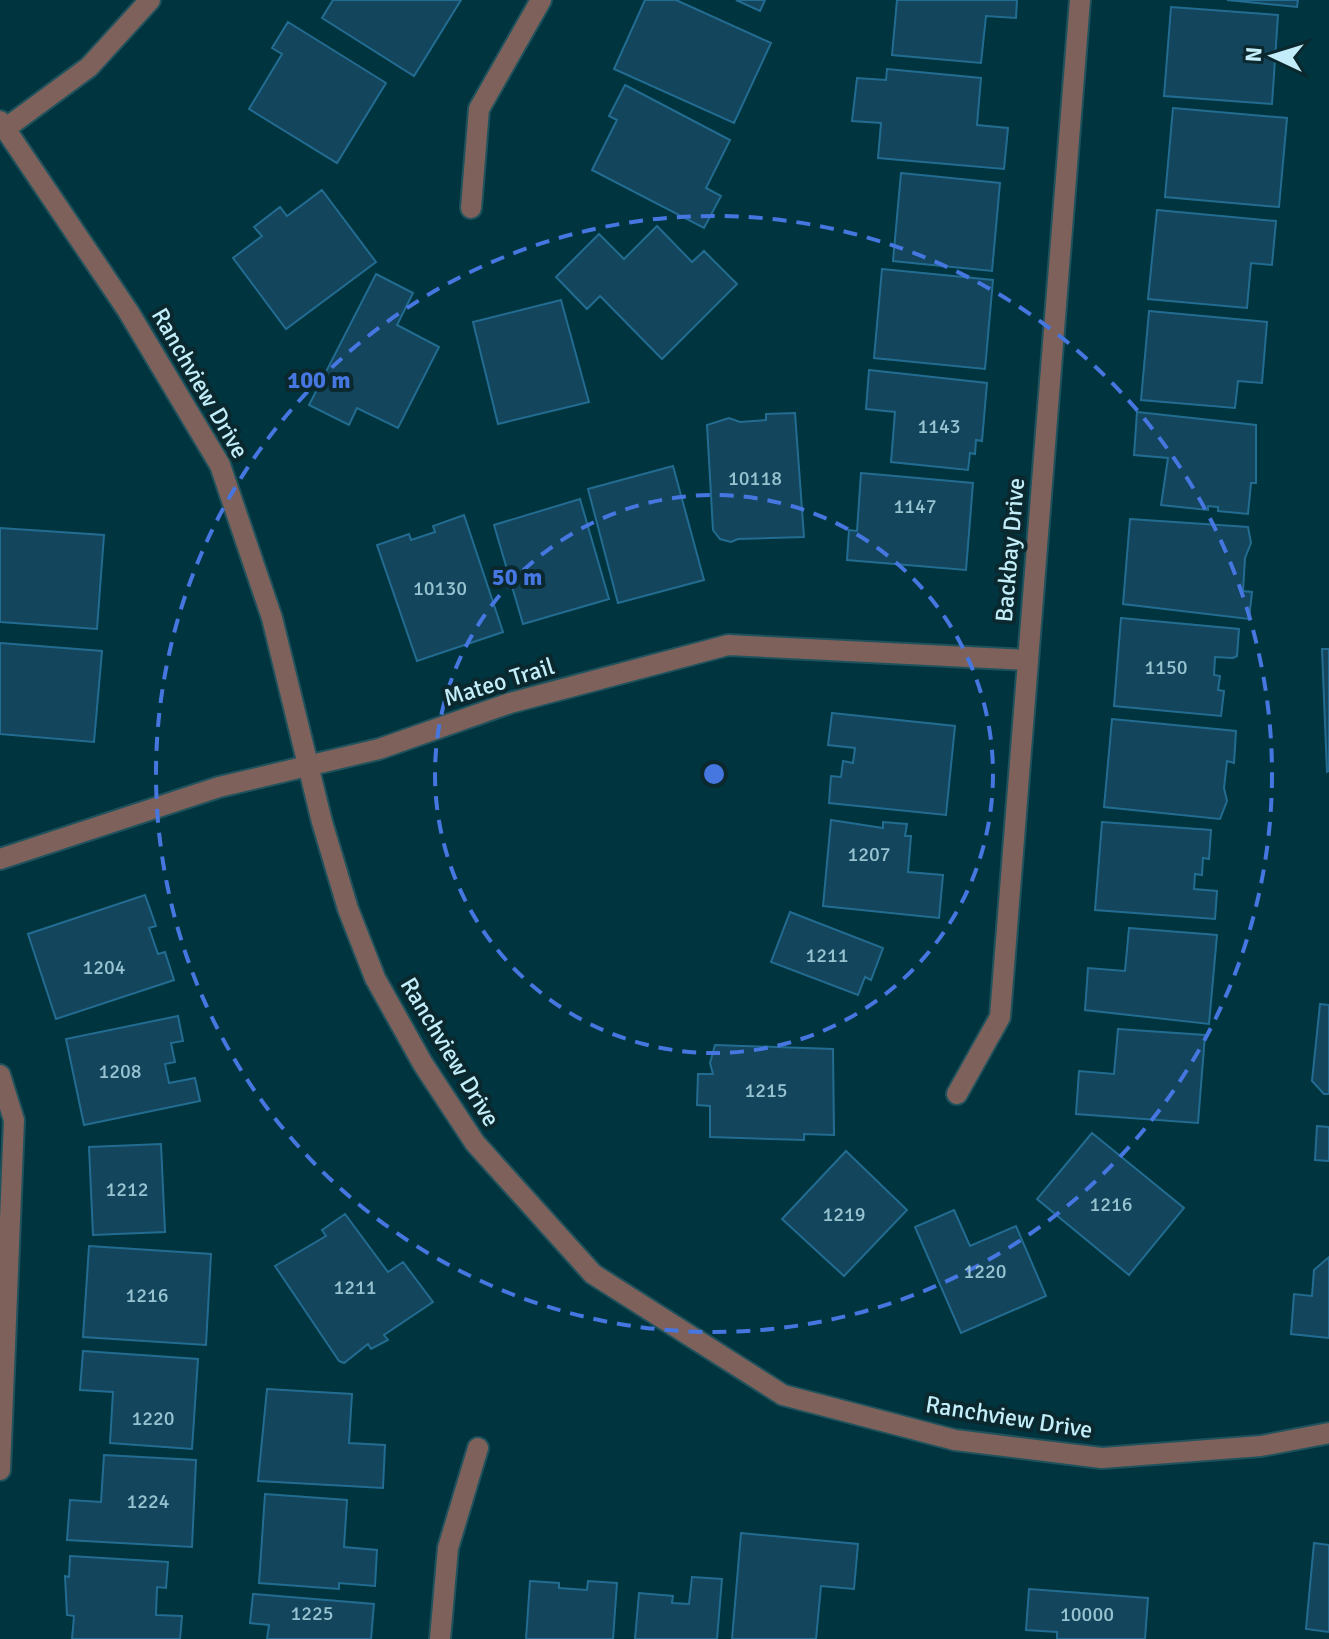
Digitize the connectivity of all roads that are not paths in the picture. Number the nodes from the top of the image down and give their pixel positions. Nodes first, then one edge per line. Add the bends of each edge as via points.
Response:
1 (150, 0) edge
2 (541, 0) edge
3 (1080, 0) edge
4 (3, 125) edge
5 (471, 208) dead end
6 (1027, 660) junction
7 (309, 766) junction
8 (0, 859) edge
9 (0, 1075) edge
10 (957, 1094) dead end
11 (2, 1403) edge
12 (1329, 1433) edge
13 (478, 1448) dead end
14 (0, 1470) edge
15 (440, 1639) edge

1 - 4 street via 89,67
2 - 5 street via 479,109
3 - 6 street, Backbay Drive
4 - 7 street, Ranchview Drive via 128,311 220,465 272,618
6 - 7 street, Mateo Trail via 728,645 510,703 379,749
6 - 10 street, Backbay Drive via 1000,1017
7 - 8 street, Mateo Trail via 219,787
7 - 12 street, Ranchview Drive via 348,909 375,978 423,1064 475,1143 593,1274 783,1395 955,1440 1102,1458 1261,1446
9 - 11 street via 14,1120
11 - 14 street
13 - 15 street via 448,1548

